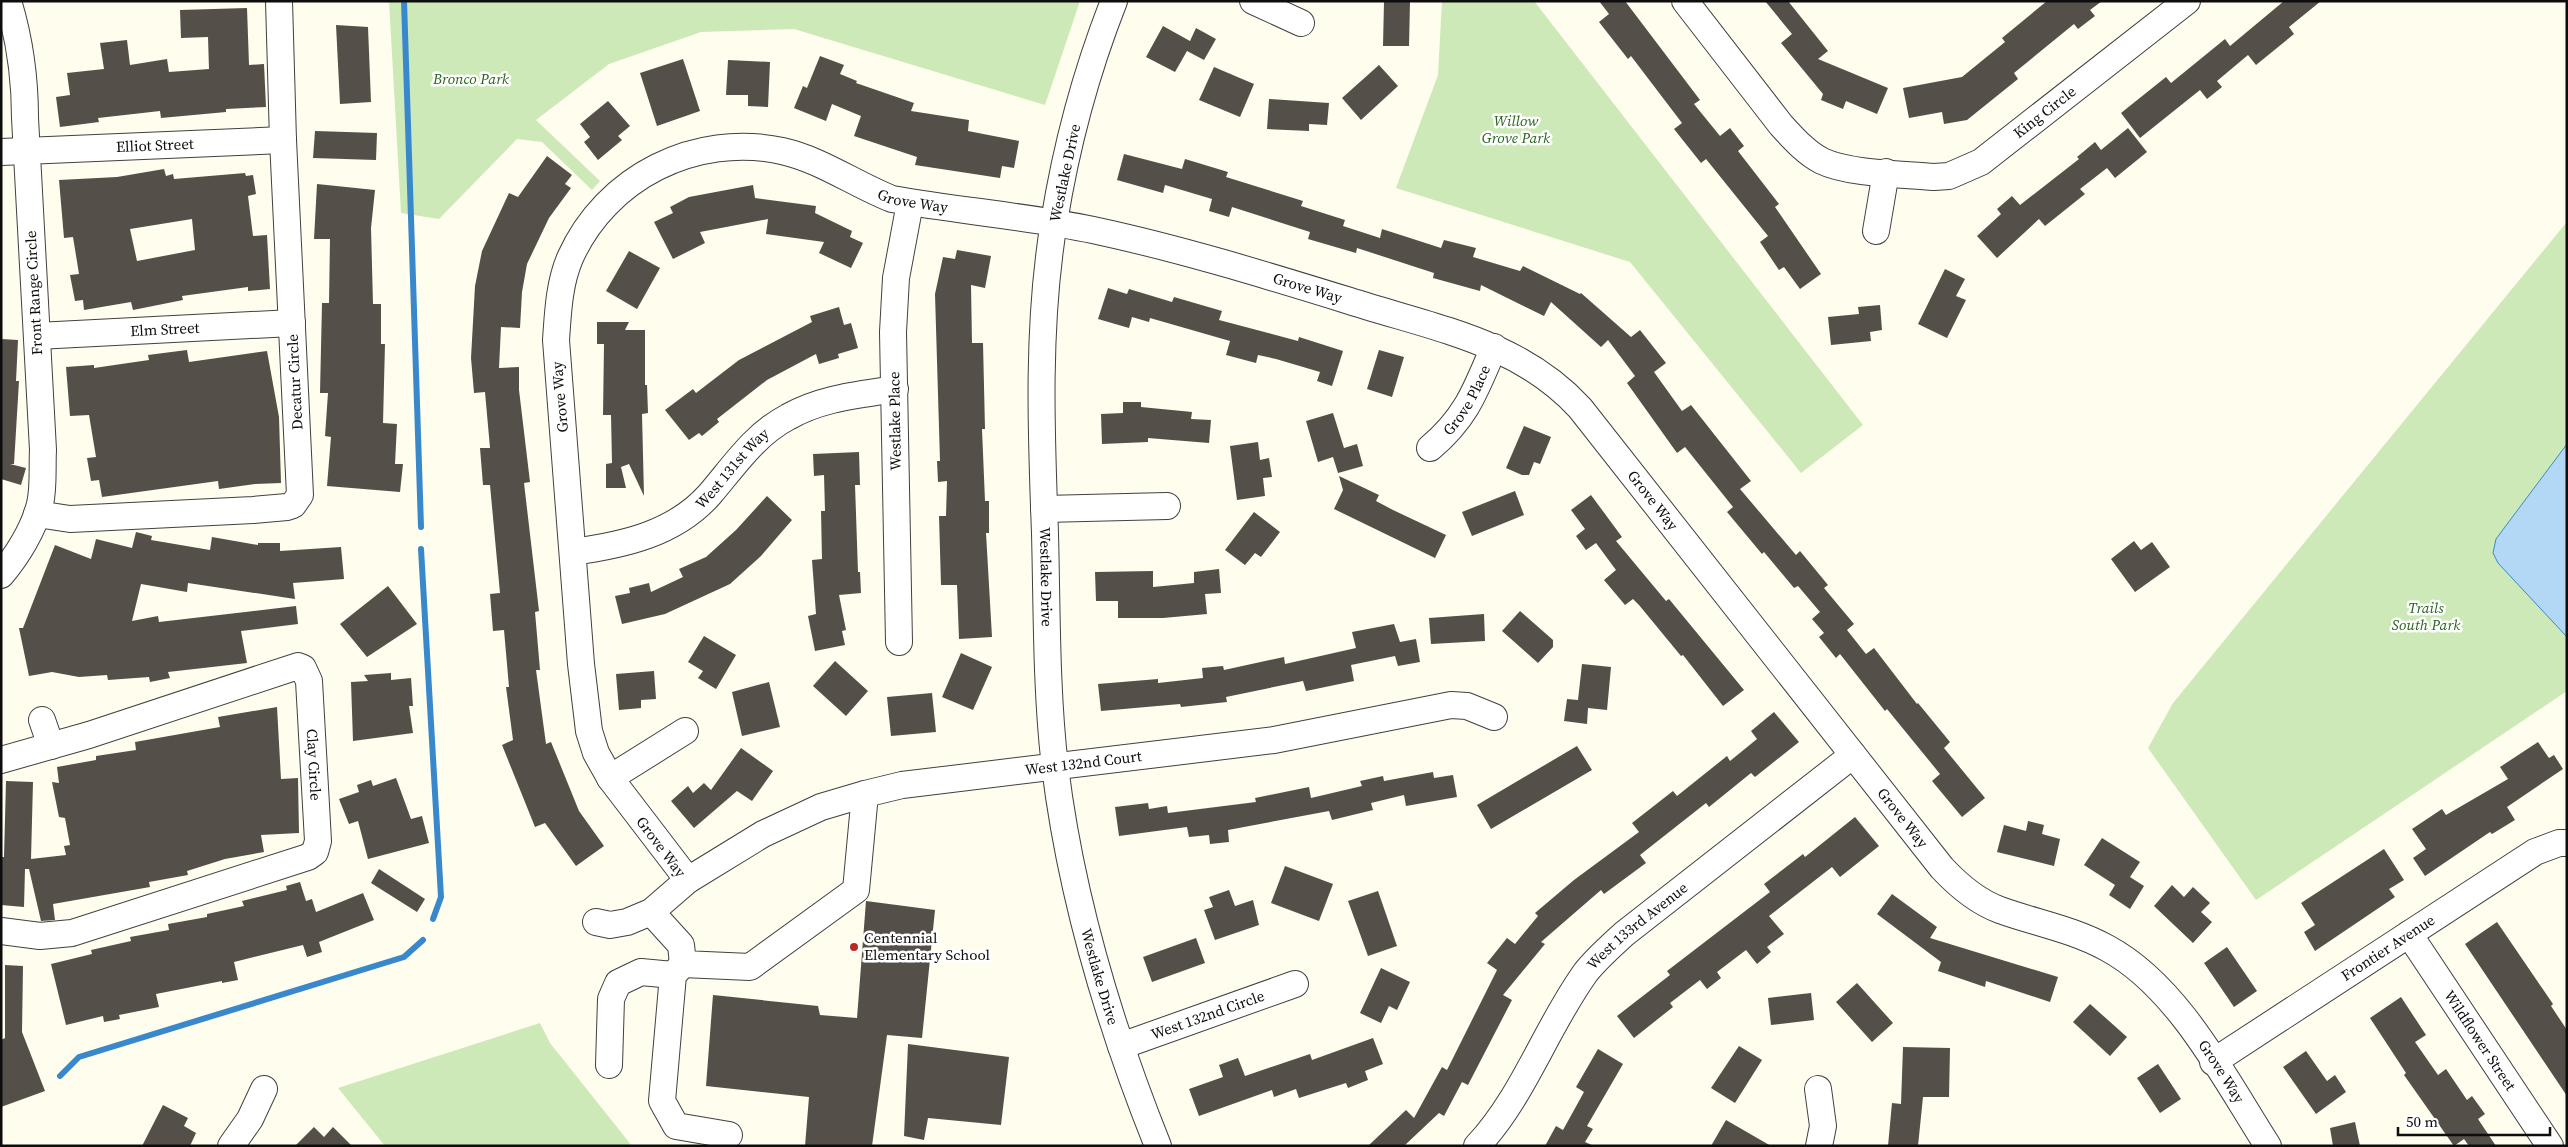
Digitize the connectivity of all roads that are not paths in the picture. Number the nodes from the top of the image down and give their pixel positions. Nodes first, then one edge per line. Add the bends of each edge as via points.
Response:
1 (8, 1) edge
2 (279, 1) edge
3 (1114, 1) edge
4 (1253, 1) edge
5 (1685, 1) edge
6 (2187, 1) edge
7 (1301, 23) dead end
8 (11, 56) edge
9 (283, 140) junction
10 (14, 151) edge
11 (1886, 172) junction
12 (910, 203) junction
13 (1054, 224) junction
14 (1876, 231) dead end
15 (292, 323) junction
16 (37, 336) junction
17 (1494, 347) junction
18 (895, 389) junction
19 (1430, 448) dead end
20 (1167, 506) dead end
21 (1044, 509) junction
22 (37, 514) junction
23 (572, 552) junction
24 (1, 576) edge
25 (900, 642) dead end
26 (1494, 717) dead end
27 (42, 720) dead end
28 (685, 731) dead end
29 (51, 746) junction
30 (1853, 755) junction
31 (1, 760) edge
32 (1055, 767) junction
33 (610, 778) junction
34 (865, 794) junction
35 (2567, 843) edge
36 (688, 880) junction
37 (651, 912) junction
38 (596, 922) dead end
39 (1, 931) edge
40 (2409, 934) junction
41 (678, 969) junction
42 (1295, 984) dead end
43 (1121, 1046) junction
44 (2213, 1062) junction
45 (609, 1065) dead end
46 (264, 1089) dead end
47 (1818, 1089) dead end
48 (729, 1134) dead end
49 (232, 1146) edge
50 (1158, 1146) edge
51 (1477, 1146) edge
52 (1819, 1146) edge
53 (2268, 1146) edge
54 (2550, 1146) edge

1 - 8 street, Front Range Circle
2 - 9 street, Decatur Circle
3 - 13 street, Westlake Drive via 1077,113
4 - 7 street
5 - 11 street, King Circle via 1798,144 1821,160 1839,167
6 - 11 street, King Circle via 1980,162 1949,176
8 - 10 street, Front Range Circle via 25,83
9 - 10 street, Elliot Street
9 - 15 street, Decatur Circle
10 - 16 street, Front Range Circle
11 - 14 street
12 - 13 street, Grove Way
12 - 18 street, Westlake Place via 896,278 893,332
12 - 23 street, Grove Way via 864,188 808,158 750,145 716,147 676,157 630,183 603,207 582,235 570,259 559,297 556,340
13 - 17 street, Grove Way via 1212,258
13 - 21 street, Westlake Drive via 1042,368
15 - 16 street, Elm Street
15 - 22 street, Decatur Circle via 300,495 292,505 253,510 70,519
16 - 22 street, Front Range Circle via 43,450 41,503
17 - 19 street, Grove Place via 1469,405 1450,431
17 - 30 street, Grove Way via 1549,377 1580,408
18 - 23 street, West 131st Way via 831,399 787,417 741,455 693,511 642,538
18 - 25 street, Westlake Place
20 - 21 street
21 - 32 street, Westlake Drive
22 - 24 street, Front Range Circle
23 - 33 street, Grove Way via 589,731 596,753
26 - 32 street, West 132nd Court via 1467,706 1451,705 1274,740
27 - 29 street
28 - 33 street
29 - 31 street, Clay Circle
29 - 39 street, Clay Circle via 298,666 303,668 309,681 316,849 308,857 72,933 40,936
30 - 44 street, Grove Way via 1948,875 1998,910 2077,933 2108,948 2167,997
30 - 51 street, West 133rd Avenue via 1624,934 1598,958 1572,993 1511,1100
32 - 34 street, West 132nd Court via 902,785
32 - 43 street, Westlake Drive via 1085,928
33 - 36 street, Grove Way
34 - 36 street, West 132nd Court via 821,807 787,822 742,845
34 - 41 street via 856,890 750,967
35 - 40 street, Frontier Avenue via 2535,852
36 - 37 street, Grove Way
37 - 38 street, Grove Way via 627,922 610,925
37 - 41 street via 681,945
40 - 44 street, Frontier Avenue
40 - 54 street, Wildflower Street
41 - 45 street via 641,972 618,983 611,999
41 - 48 street via 662,1102 676,1126
42 - 43 street, West 132nd Circle
43 - 50 street, Westlake Drive
44 - 53 street, Grove Way
46 - 49 street
47 - 52 street via 1823,1126

